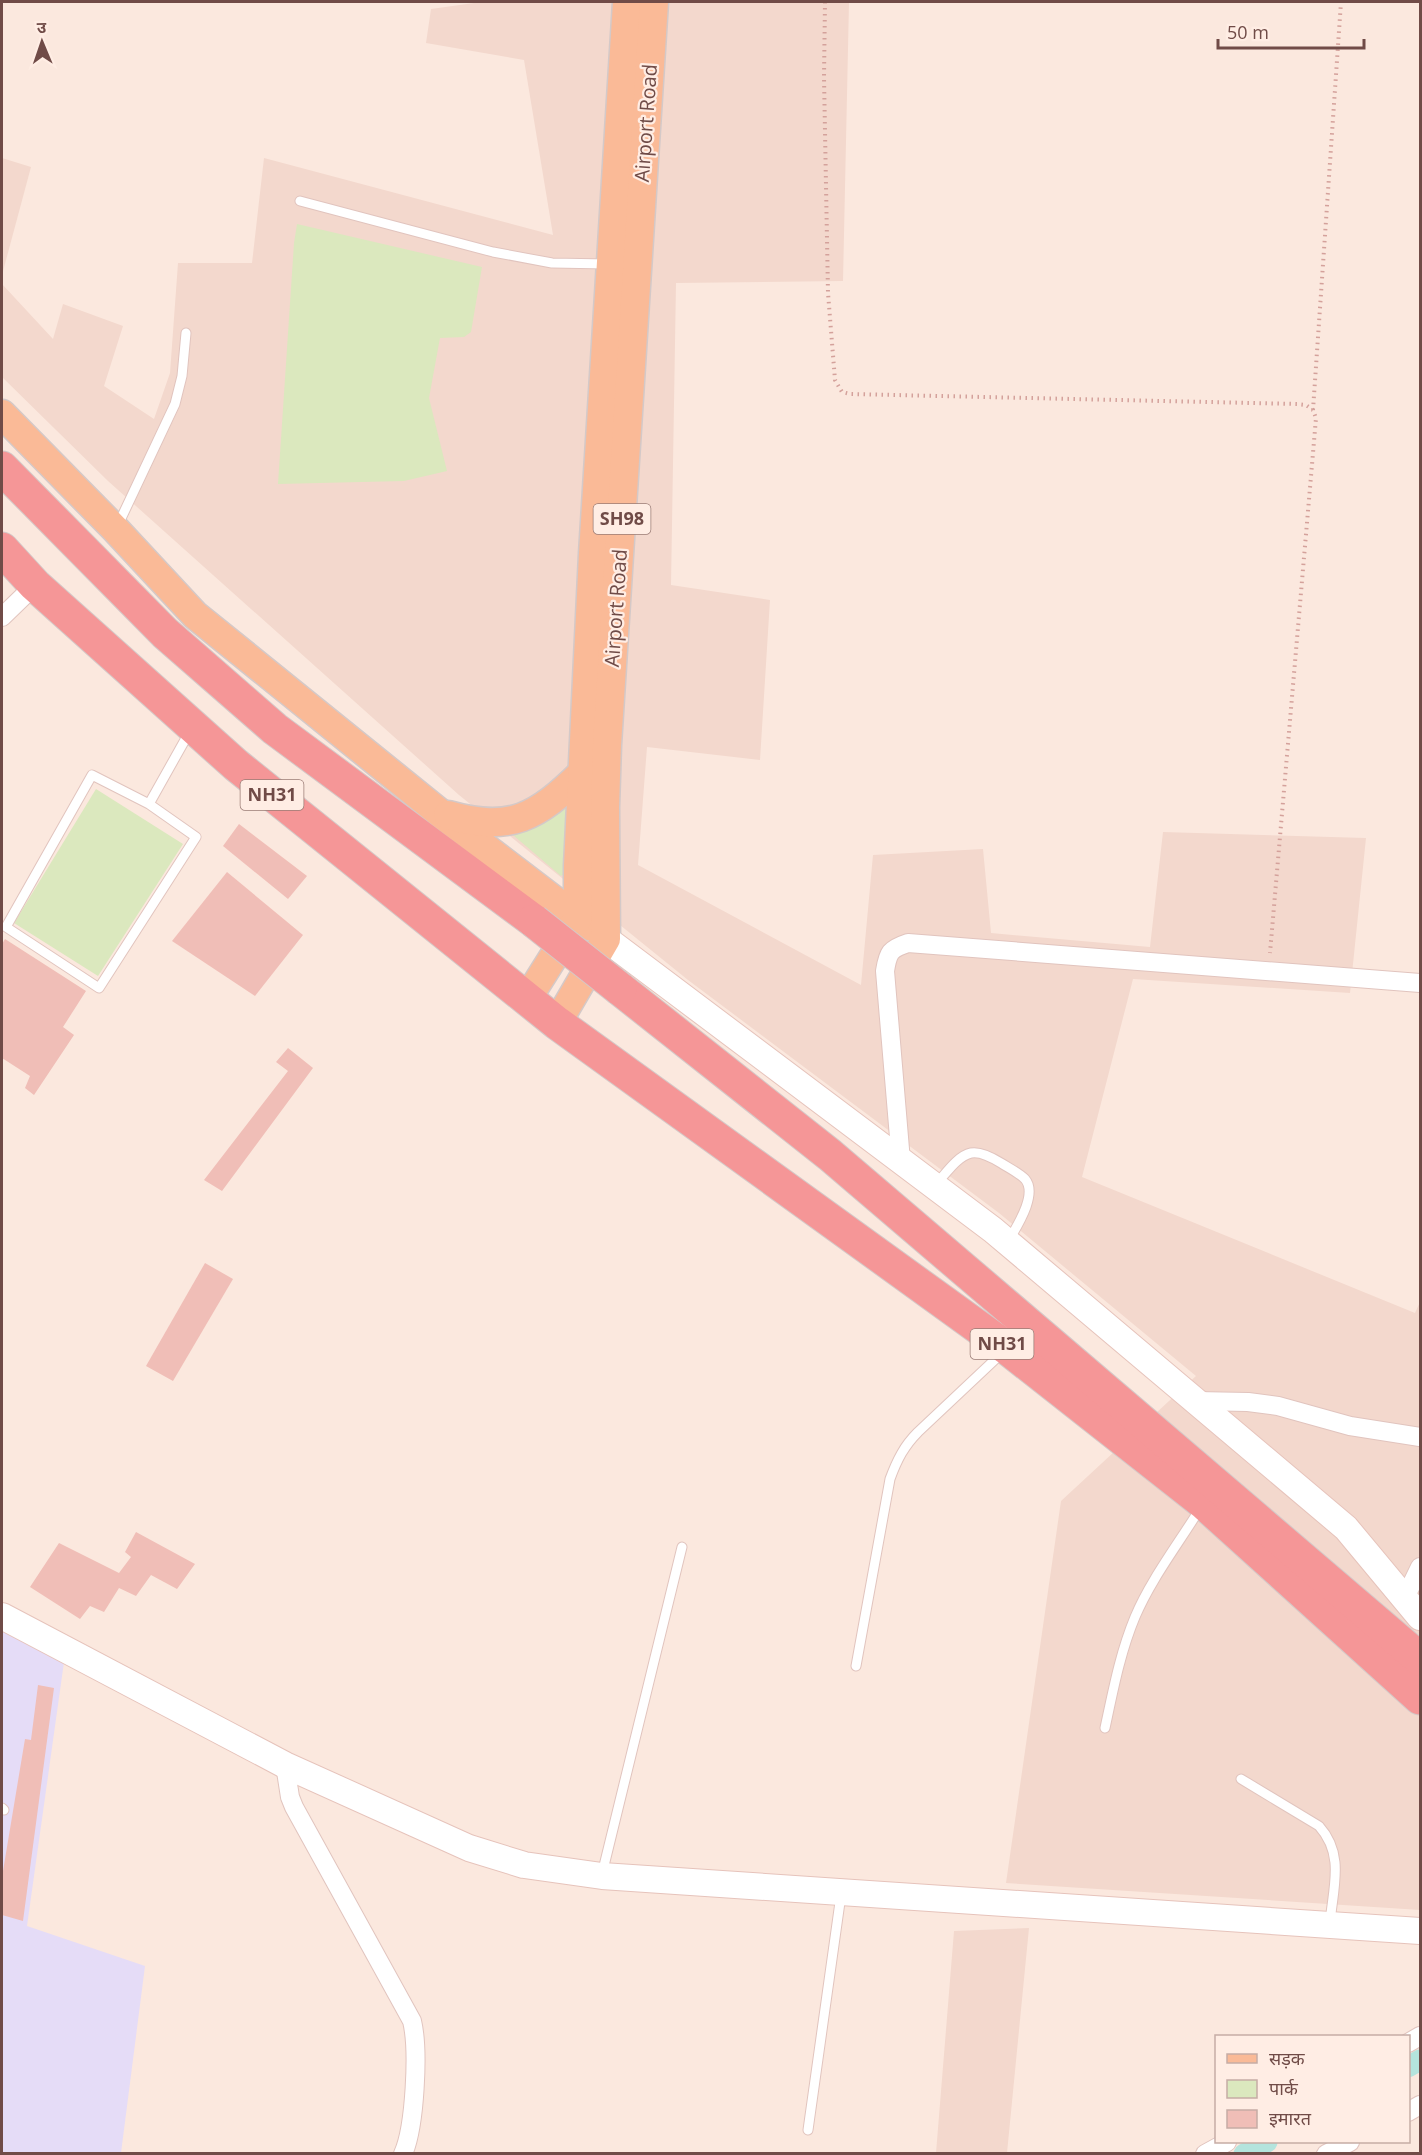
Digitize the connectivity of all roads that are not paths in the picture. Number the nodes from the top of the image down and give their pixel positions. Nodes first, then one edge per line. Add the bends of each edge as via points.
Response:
1 (627, 2) edge
2 (654, 2) edge
3 (300, 201) dead end
4 (611, 264) junction
5 (186, 333) dead end
6 (2, 414) edge
7 (2, 468) edge
8 (116, 530) junction
9 (2, 549) edge
10 (35, 585) junction
11 (2, 617) edge
12 (192, 726) junction
13 (582, 773) junction
14 (149, 804) junction
15 (440, 813) junction
16 (578, 918) junction
17 (606, 939) junction
18 (1420, 982) edge
19 (527, 999) junction
20 (558, 1023) junction
21 (901, 1161) junction
22 (934, 1186) junction
23 (1008, 1243) junction
24 (1007, 1348) junction
25 (1196, 1401) junction
26 (1420, 1437) edge
27 (1204, 1503) junction
28 (682, 1547) dead end
29 (1420, 1567) edge
30 (1413, 1608) edge
31 (2, 1616) edge
32 (1420, 1659) edge
33 (856, 1666) dead end
34 (1420, 1698) edge
35 (1105, 1728) dead end
36 (285, 1765) junction
37 (1241, 1779) dead end
38 (602, 1876) junction
39 (842, 1892) junction
40 (1330, 1925) junction
41 (1420, 1931) edge
42 (808, 2130) dead end
43 (1225, 2143) edge
44 (1348, 2143) edge
45 (402, 2154) edge
46 (1205, 2154) edge
47 (1326, 2154) edge

1 - 4 main road, SH98
2 - 17 main road, Airport Road / SH98 via 608,745
3 - 4 lane via 493,252 552,263
4 - 13 main road, SH98
5 - 8 lane via 175,404
6 - 8 main road
7 - 32 highway, NH31, bridge via 165,633 275,729 534,921 830,1155
8 - 15 main road via 195,615
9 - 10 highway, NH31
10 - 11 street
10 - 12 highway, NH31
12 - 14 lane
12 - 19 highway, NH31
13 - 15 main road via 535,812 514,820 494,824 472,822
13 - 16 main road, SH98
14 - 14 lane via 196,837 99,988 6,927 92,776
15 - 16 main road
16 - 17 main road
16 - 19 main road
17 - 20 main road, Airport Road / SH98
17 - 21 street
18 - 21 street via 908,943 893,948 885,971
19 - 20 highway, NH31
20 - 24 highway, NH31
21 - 22 street
22 - 23 street
22 - 23 lane via 962,1157 971,1153 988,1156 1018,1174 1028,1185 1029,1195
23 - 25 street
24 - 27 highway, NH31
24 - 33 lane via 913,1438 898,1459 890,1479
25 - 26 street via 1278,1406 1350,1426
25 - 30 street via 1346,1528
27 - 34 highway, NH31
27 - 35 lane via 1135,1617 1120,1660
28 - 38 lane
29 - 30 street
31 - 36 street
36 - 38 street via 469,1848 524,1865
36 - 45 street via 294,1807 412,2021 416,2053 410,2130
37 - 40 lane via 1318,1826 1328,1837 1336,1862
38 - 39 street
39 - 40 street
39 - 42 lane
40 - 41 street
43 - 46 street
44 - 47 street

